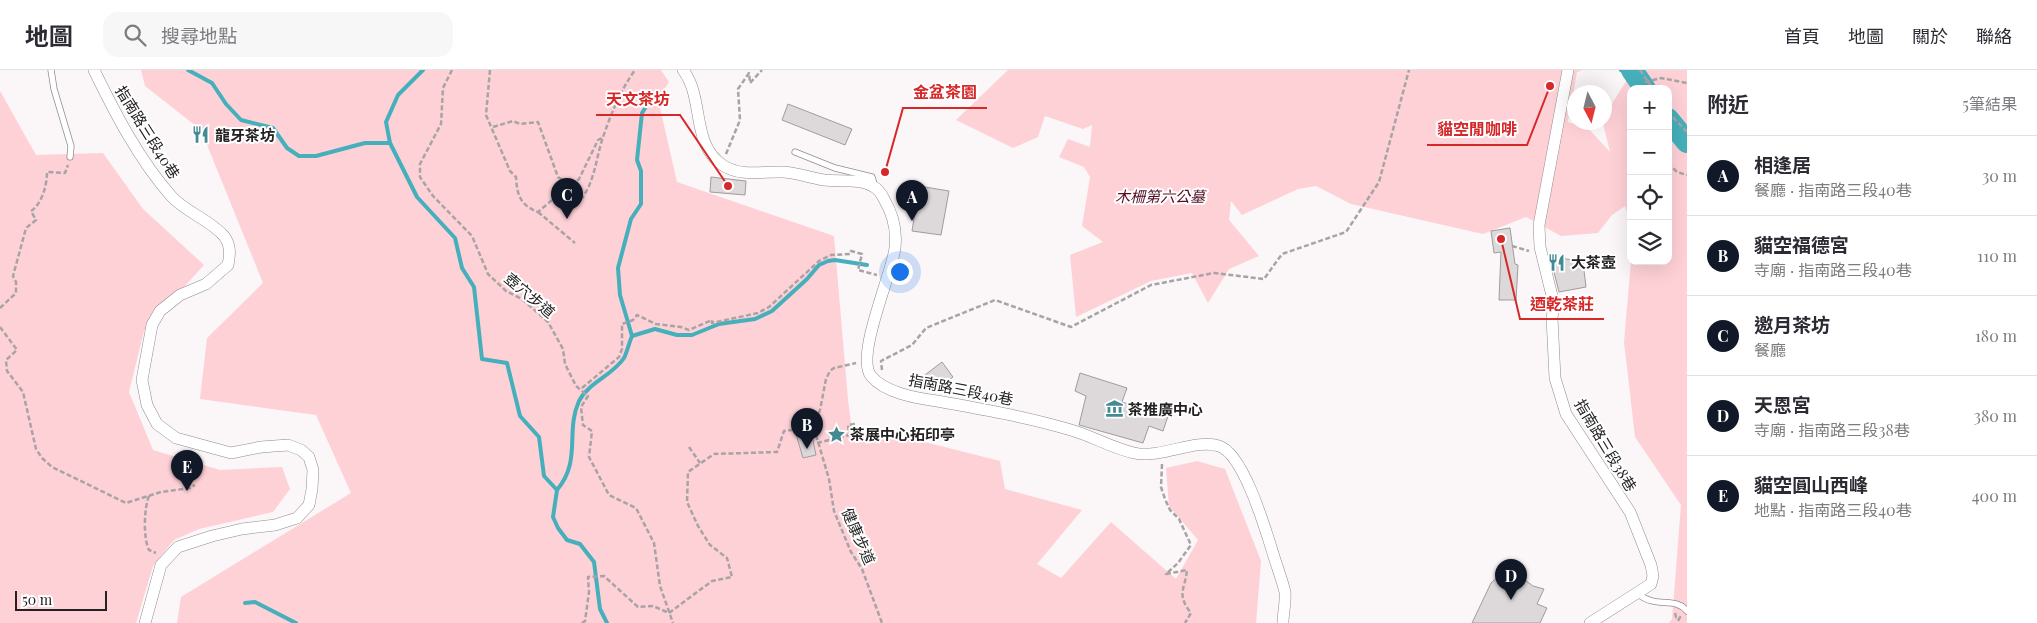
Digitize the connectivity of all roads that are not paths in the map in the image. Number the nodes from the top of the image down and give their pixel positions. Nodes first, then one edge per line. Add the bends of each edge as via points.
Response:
1 (51, 70) edge
2 (94, 70) edge
3 (683, 70) edge
4 (1568, 70) edge
5 (795, 152) dead end
6 (70, 157) road end
7 (875, 187) junction
8 (1638, 594) junction
9 (1687, 611) edge
10 (145, 623) edge
11 (1282, 623) edge
12 (1590, 623) edge

1 - 6 lane via 71,146
2 - 10 street, 指南路三段40巷 via 116,115 153,173 173,198 223,235 229,245 228,265 206,284 180,295 160,311 152,326 142,380 147,405 158,424 176,438 231,453 288,445 301,450 313,470 309,505 297,518 178,546 161,565
3 - 7 street via 691,80 701,133 722,165 737,172 784,172
4 - 8 street, 指南路三段38巷 via 1539,225 1540,247 1554,304 1555,378 1566,414 1630,512 1642,539 1652,576 1651,584
5 - 7 lane via 835,168 872,177
7 - 11 street, 指南路三段40巷 via 884,198 895,226 895,249 868,344 866,361 870,375 885,387 921,398 1027,418 1075,431 1135,454 1195,445 1219,445 1240,466 1251,488 1284,592
8 - 9 lane via 1650,602 1677,603
8 - 12 street, 指南路三段38巷

